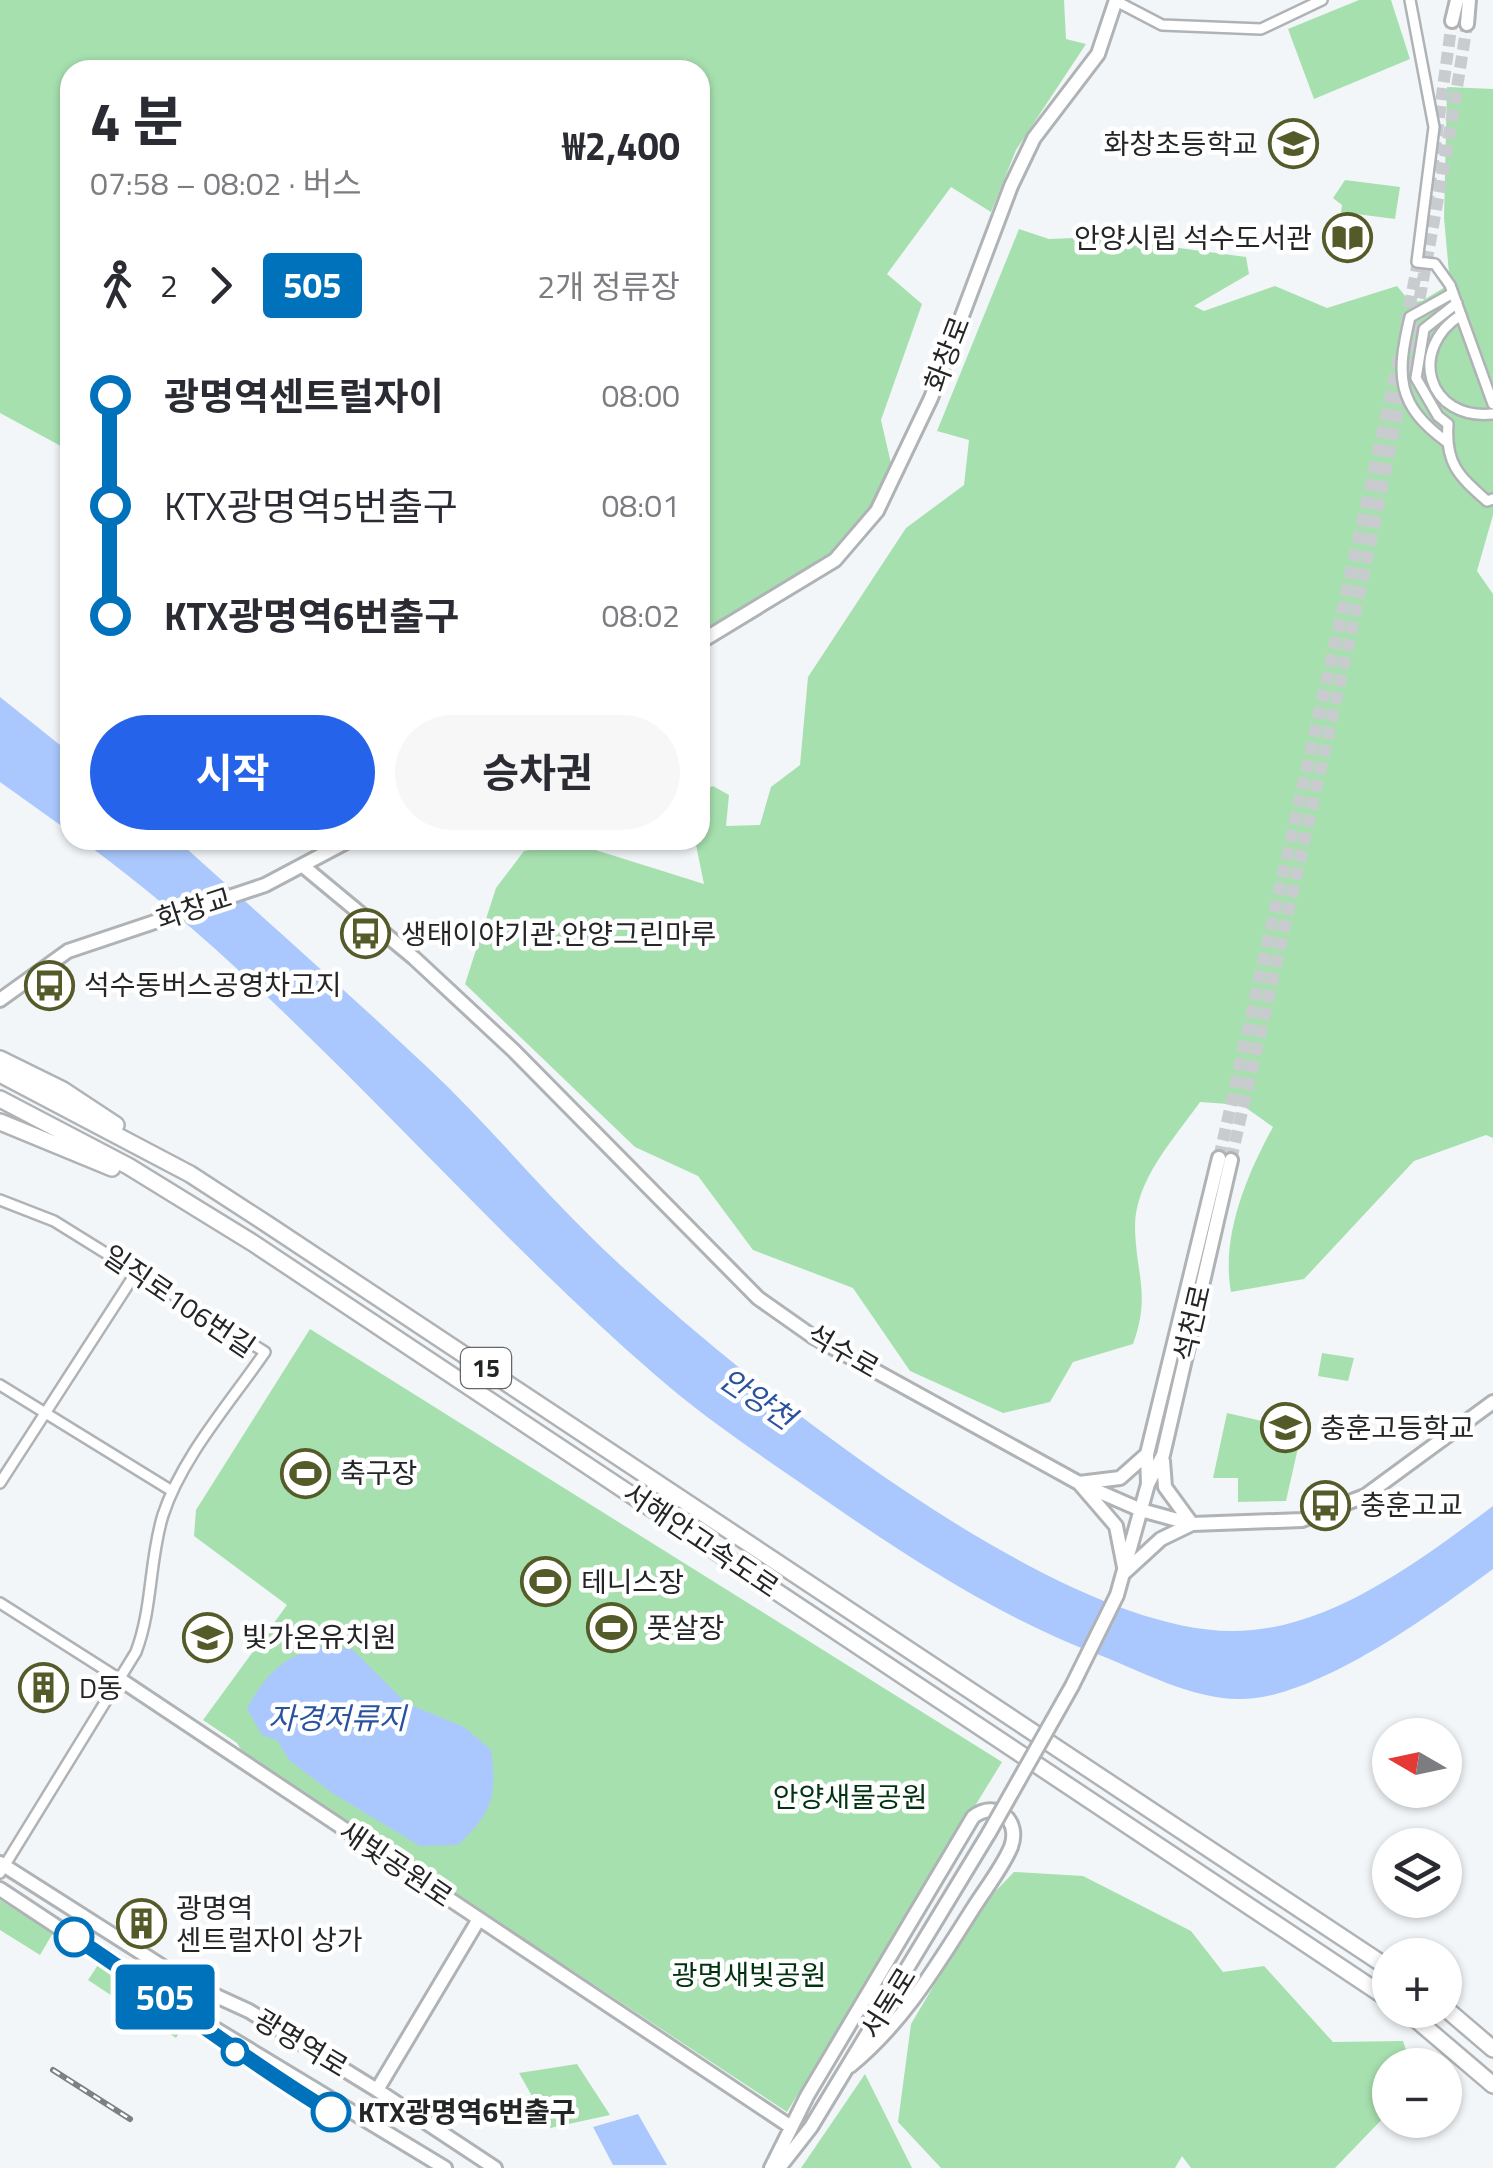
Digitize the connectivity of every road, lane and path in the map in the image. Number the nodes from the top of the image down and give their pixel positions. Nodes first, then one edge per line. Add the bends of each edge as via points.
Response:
1 (1116, 0) edge
2 (1322, 0) edge
3 (1410, 0) edge
4 (1457, 0) edge
5 (1468, 0) edge
6 (1452, 21) tunnel mouth
7 (1467, 24) tunnel mouth
8 (1455, 298) junction
9 (1462, 315) junction
10 (1407, 327) junction
11 (1424, 329) junction
12 (1435, 337) junction
13 (1416, 378) junction
14 (1432, 382) junction
15 (1401, 384) junction
16 (1493, 404) edge
17 (1454, 408) junction
18 (1493, 414) edge
19 (1448, 424) junction
20 (1447, 442) junction
21 (1493, 499) edge
22 (710, 636) edge
23 (332, 850) edge
24 (303, 866) junction
25 (0, 1000) edge
26 (0, 1058) edge
27 (0, 1074) edge
28 (0, 1099) edge
29 (0, 1122) edge
30 (190, 1174) junction
31 (178, 1199) junction
32 (0, 1200) edge
33 (137, 1271) junction
34 (0, 1386) edge
35 (1493, 1402) edge
36 (44, 1413) junction
37 (1147, 1454) junction
38 (1162, 1456) junction
39 (0, 1483) edge
40 (1079, 1483) junction
41 (1148, 1484) junction
42 (172, 1491) junction
43 (1141, 1510) junction
44 (1192, 1524) junction
45 (1125, 1572) junction
46 (1117, 1596) joint
47 (0, 1603) edge
48 (118, 1678) junction
49 (2, 1867) edge
50 (0, 1889) edge
51 (479, 1919) junction
52 (1372, 1957) edge
53 (1372, 1988) edge
54 (1462, 2023) edge
55 (1427, 2028) edge
56 (1493, 2049) edge
57 (850, 2066) junction
58 (1493, 2085) edge
59 (376, 2090) junction
60 (791, 2127) junction
61 (445, 2168) edge
62 (496, 2168) edge
63 (775, 2168) edge

1 - 2 street via 1162,25 1261,29
1 - 22 street, 화창로 via 1098,54 1034,138 1011,186 930,398 877,512 835,560
3 - 8 street via 1434,126 1417,262 1435,264
4 - 6 street
5 - 7 street
8 - 9 street
8 - 10 street via 1416,310
8 - 11 street
9 - 12 street
9 - 16 street
10 - 11 street
10 - 15 street
11 - 12 street
11 - 13 street
12 - 14 street
13 - 14 street
13 - 15 street
13 - 19 street
14 - 17 street
15 - 20 street via 1415,417
17 - 18 street
17 - 19 street
19 - 20 street
20 - 21 street via 1457,478
23 - 24 street
24 - 25 street, 화창교 via 68,951
24 - 40 street, 석수로 via 513,1050 758,1298 812,1336
26 - 30 highway via 63,1090
27 - 30 highway, 서해안고속도로 / 15
28 - 31 highway, 서해안고속도로 / 15
29 - 31 highway
30 - 52 highway, 서해안고속도로 / 15
31 - 53 highway, 서해안고속도로 / 15
32 - 33 street, 일직로106번길 via 54,1221
33 - 36 street
33 - 42 street, 일직로106번길 via 265,1352
34 - 36 street
35 - 44 street, 석수로 via 1366,1496 1338,1508 1288,1522
36 - 39 street
36 - 42 street
37 - 38 street, 석천로 via 1225,1159
37 - 40 street via 1120,1478
37 - 41 street, 석천로
38 - 41 street, 석천로
38 - 44 street via 1166,1487
40 - 43 street, 석수로
40 - 45 street via 1116,1526
41 - 43 street, 석천로
42 - 48 street, 일직로106번길 via 146,1624
43 - 44 street, 석수로
43 - 45 street, 석천로
44 - 45 street via 1160,1539
45 - 46 street, 석천로
46 - 57 street, 서독로, bridge via 989,1833
47 - 48 street, 새빛공원로
48 - 49 street, 일직로106번길
48 - 51 street, 새빛공원로
49 - 59 street, 광명역로
50 - 61 street, 광명역로 via 174,2004
51 - 59 street
51 - 60 street, 새빛공원로
54 - 56 highway
55 - 58 highway
57 - 60 street via 882,2040 922,1990 1002,1862 1014,1833 1003,1813 973,1817
57 - 63 street, 서독로 via 812,2128
59 - 62 street, 광명역로
60 - 63 street

